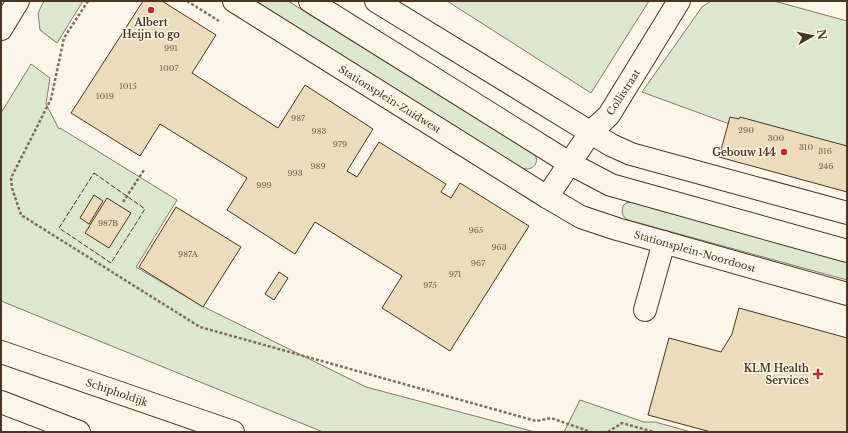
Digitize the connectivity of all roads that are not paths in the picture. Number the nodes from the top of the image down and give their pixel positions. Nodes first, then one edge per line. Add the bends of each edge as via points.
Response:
1 (18, 1) edge
2 (234, 1) edge
3 (310, 1) edge
4 (376, 1) edge
5 (679, 1) edge
6 (1, 29) edge
7 (590, 133) junction
8 (569, 163) junction
9 (547, 197) junction
10 (847, 213) edge
11 (664, 242) junction
12 (847, 251) edge
13 (847, 294) edge
14 (645, 310) dead end
15 (1, 346) edge
16 (1, 352) edge
17 (35, 365) junction
18 (1, 402) edge
19 (1, 416) edge
20 (67, 432) edge
21 (79, 432) edge
22 (233, 432) edge

1 - 6 street
2 - 9 street, Stationsplein-Zuidwest
3 - 8 street
4 - 7 street
5 - 7 street, Collistraat via 609,115
7 - 8 street, Collistraat
7 - 10 street via 631,154
8 - 9 street, Collistraat
8 - 12 street via 611,186
9 - 11 street, Stationsplein-Noordoost via 581,217
11 - 13 street, Stationsplein-Noordoost
11 - 14 street
15 - 17 street
16 - 17 street, Schipholdijk
17 - 22 street, Schipholdijk
18 - 21 street
19 - 20 street

